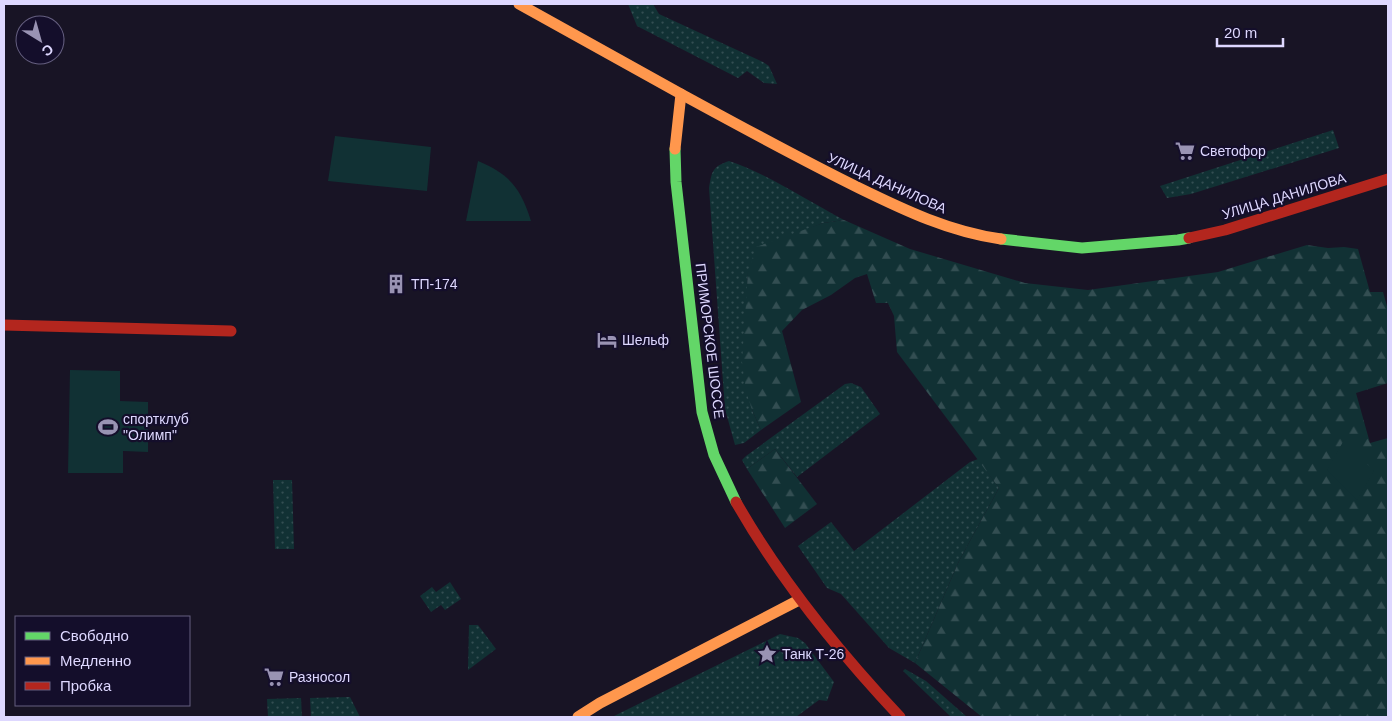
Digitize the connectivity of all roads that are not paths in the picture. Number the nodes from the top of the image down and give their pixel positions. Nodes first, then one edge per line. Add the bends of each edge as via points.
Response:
1 (519, 4) edge
2 (681, 94) junction
3 (1388, 180) edge
4 (4, 325) edge
5 (231, 331) dead end
6 (799, 600) junction
7 (578, 717) edge
8 (900, 717) edge

1 - 2 street
2 - 3 street, УЛИЦА ДАНИЛОВА via 816,167 930,221 994,238 1031,243 1082,248 1178,240 1225,230
2 - 6 street, ПРИМОРСКОЕ ШОССЕ via 675,148 676,182 702,413 719,468 737,504
4 - 5 street
6 - 7 street
6 - 8 street, ПРИМОРСКОЕ ШОССЕ

